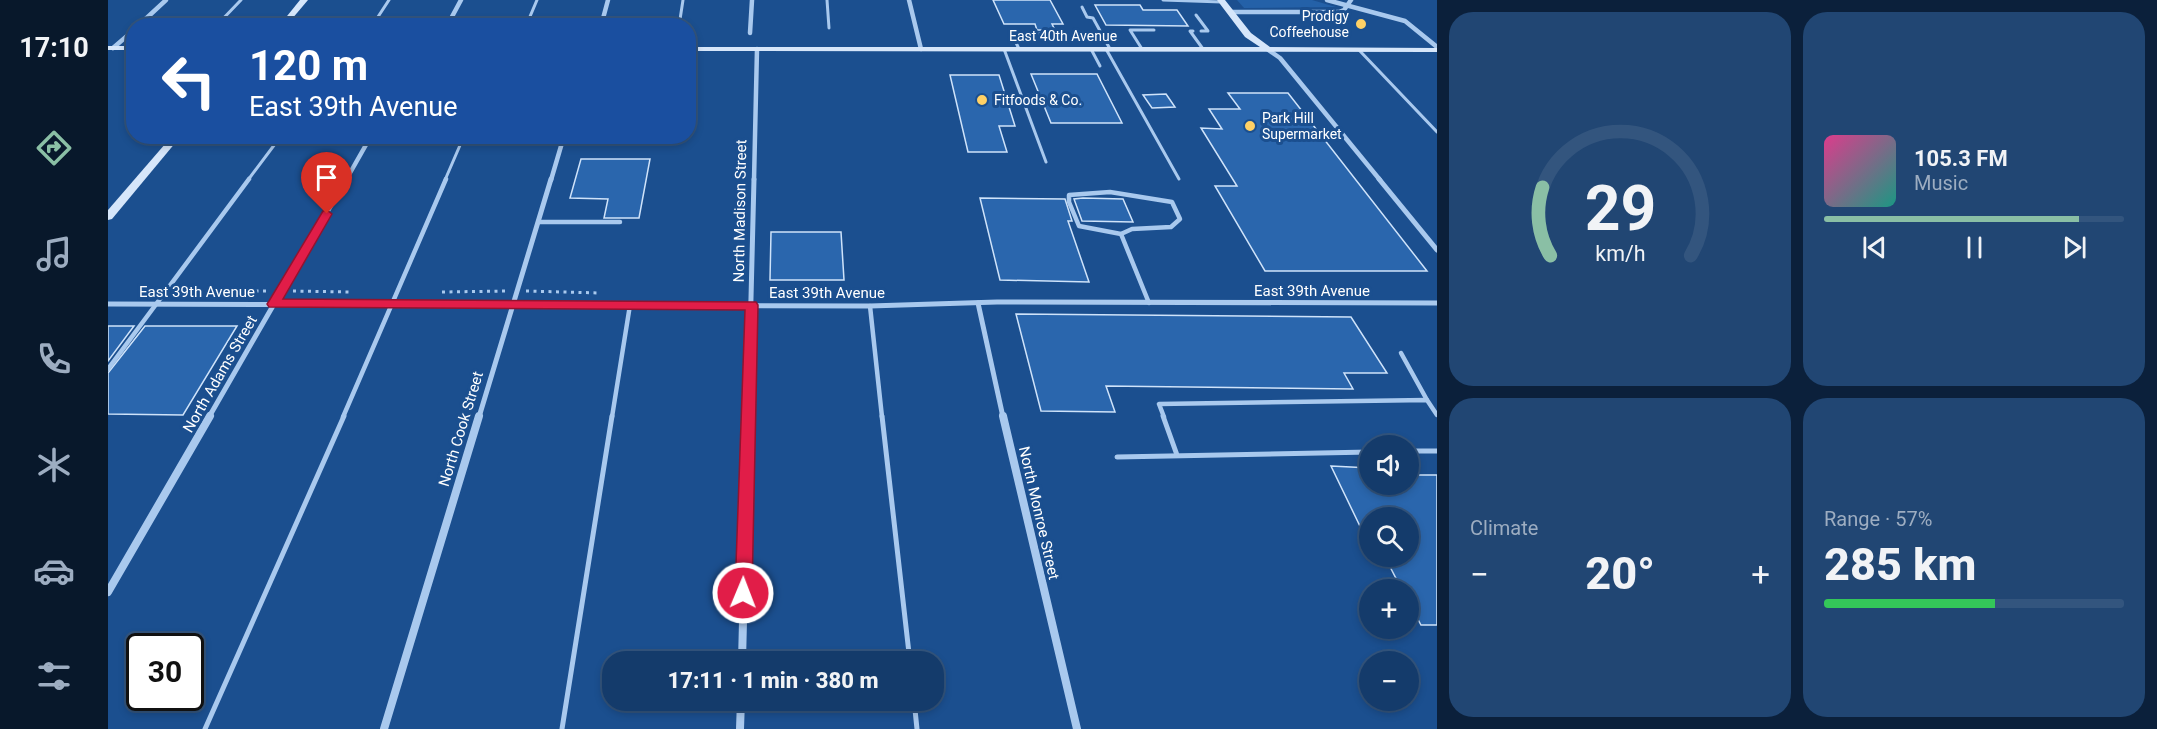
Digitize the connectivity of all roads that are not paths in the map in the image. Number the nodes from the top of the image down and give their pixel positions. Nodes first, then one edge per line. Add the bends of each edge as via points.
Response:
1 (166, 0) edge
2 (241, 0) edge
3 (304, 0) edge
4 (389, 0) edge
5 (461, 0) edge
6 (537, 0) edge
7 (608, 0) edge
8 (683, 0) edge
9 (752, 0) edge
10 (827, 0) edge
11 (909, 0) edge
12 (1163, 0) edge
13 (1327, 0) edge
14 (1351, 0) edge
15 (1221, 1) edge
16 (1347, 5) junction
17 (1082, 7) dead end
18 (1230, 12) junction
19 (1196, 15) dead end
20 (147, 18) edge
21 (224, 18) edge
22 (289, 18) edge
23 (377, 18) edge
24 (451, 18) edge
25 (529, 18) edge
26 (603, 18) edge
27 (680, 18) edge
28 (829, 28) dead end
29 (1154, 30) dead end
30 (1192, 31) dead end
31 (1201, 31) dead end
32 (750, 33) dead end
33 (1063, 34) dead end
34 (126, 36) edge
35 (111, 48) edge
36 (1437, 48) edge
37 (696, 49) edge
38 (757, 49) junction
39 (921, 49) junction
40 (1004, 49) junction
41 (1019, 49) junction
42 (1091, 49) junction
43 (1108, 49) junction
44 (1142, 49) junction
45 (1203, 49) junction
46 (1266, 49) junction
47 (1359, 50) junction
48 (1100, 66) dead end
49 (1437, 132) edge
50 (170, 144) edge
51 (275, 144) edge
52 (367, 144) edge
53 (461, 144) edge
54 (562, 144) edge
55 (1046, 162) dead end
56 (1179, 179) dead end
57 (108, 217) edge
58 (539, 222) junction
59 (620, 222) dead end
60 (1121, 234) junction
61 (1437, 250) edge
62 (108, 303) edge
63 (155, 303) junction
64 (978, 303) junction
65 (1149, 303) junction
66 (1437, 303) edge
67 (274, 304) junction
68 (392, 304) junction
69 (513, 304) junction
70 (630, 305) junction
71 (751, 305) junction
72 (870, 306) junction
73 (1401, 354) dead end
74 (108, 369) edge
75 (1427, 400) junction
76 (1437, 415) edge
77 (1419, 451) edge
78 (1437, 451) edge
79 (1359, 452) edge
80 (1177, 454) junction
81 (1117, 457) dead end
82 (108, 592) edge
83 (742, 651) edge
84 (909, 651) edge
85 (741, 711) edge
86 (915, 711) edge
87 (205, 729) edge
88 (384, 729) edge
89 (562, 729) edge
90 (740, 729) edge
91 (917, 729) edge
92 (1077, 729) edge

1 - 20 street
2 - 21 lane
3 - 22 street
4 - 23 lane
5 - 24 street
6 - 25 lane
7 - 26 street
8 - 27 lane
9 - 32 street
10 - 28 lane
11 - 39 street
12 - 15 lane
13 - 16 street
14 - 16 street
15 - 18 street
16 - 18 street via 1339,12
16 - 36 street via 1410,23
17 - 43 lane via 1087,17 1093,18
18 - 46 street via 1248,35
19 - 31 lane via 1208,31
29 - 44 lane via 1130,30
30 - 45 lane
33 - 41 lane via 1012,34
34 - 35 street
36 - 47 street, East 40th Avenue
37 - 38 street, East 40th Avenue
38 - 39 street, East 40th Avenue
38 - 71 street, North Madison Street
39 - 40 street, East 40th Avenue
40 - 41 street, East 40th Avenue
40 - 55 lane
41 - 42 street, East 40th Avenue
42 - 43 street, East 40th Avenue
42 - 48 lane
43 - 44 street, East 40th Avenue
43 - 56 lane
44 - 45 street, East 40th Avenue
45 - 46 street, East 40th Avenue
46 - 47 street, East 40th Avenue
46 - 61 street via 1280,58
47 - 49 lane
50 - 57 street
51 - 63 lane
52 - 67 street, North Adams Street
53 - 68 lane
54 - 58 street, North Cook Street
58 - 59 lane
58 - 69 street, North Cook Street
60 - 60 lane via 1132,229 1171,227 1180,219 1172,202 1154,196 1110,192 1069,195 1079,226
60 - 65 lane
62 - 63 street, East 39th Avenue
63 - 67 street, East 39th Avenue
63 - 74 lane
64 - 65 street, East 39th Avenue
64 - 72 street, East 39th Avenue
64 - 92 street, North Monroe Street
65 - 66 street, East 39th Avenue
67 - 68 street, East 39th Avenue
67 - 82 street, North Adams Street
68 - 69 street, East 39th Avenue
68 - 87 lane
69 - 70 street, East 39th Avenue
69 - 88 street, North Cook Street
70 - 71 street, East 39th Avenue
70 - 89 lane
71 - 72 street, East 39th Avenue
71 - 83 street, North Madison Street
72 - 84 lane
73 - 75 lane
75 - 76 lane
75 - 80 lane via 1159,404
77 - 78 lane
79 - 80 lane
80 - 81 lane
85 - 90 street
86 - 91 lane

